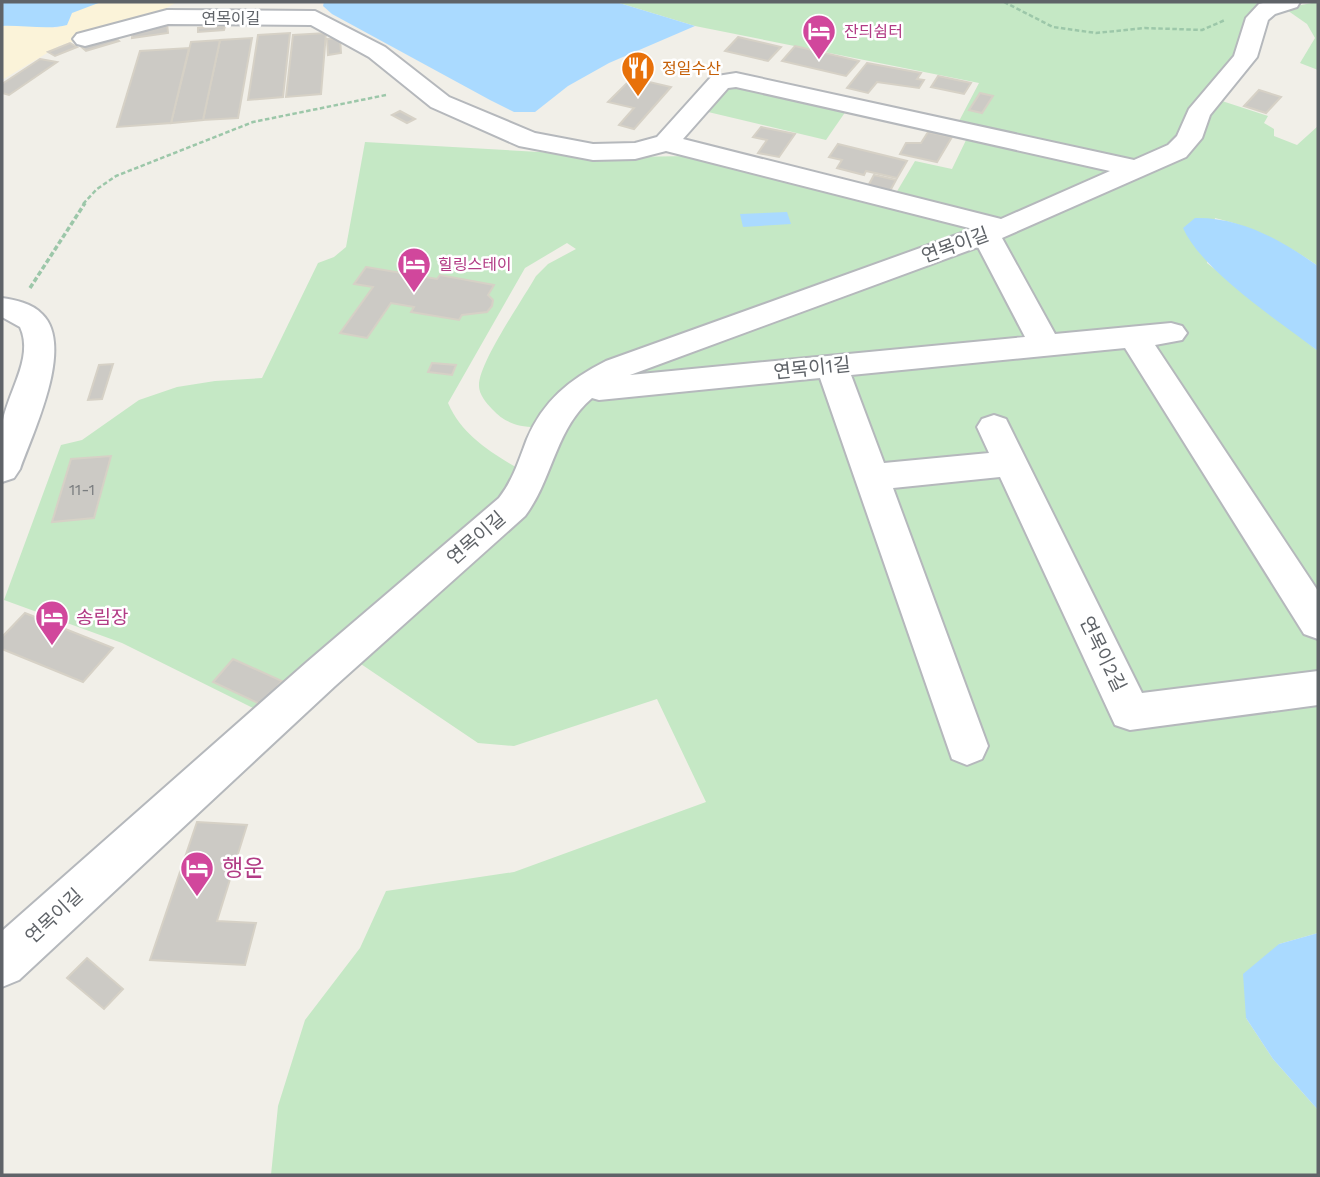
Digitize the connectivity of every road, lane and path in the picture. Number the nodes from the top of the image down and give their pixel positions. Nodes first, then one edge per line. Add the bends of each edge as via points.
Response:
1 (186, 2) edge
2 (1004, 2) edge
3 (1289, 2) edge
4 (302, 9) edge
5 (167, 18) junction
6 (1257, 18) junction
7 (85, 38) dead end
8 (420, 88) junction
9 (666, 143) junction
10 (1137, 169) junction
11 (994, 231) junction
12 (14, 311) edge
13 (1171, 332) dead end
14 (1134, 336) junction
15 (1045, 345) junction
16 (832, 366) junction
17 (580, 391) junction
18 (994, 427) dead end
19 (1011, 463) junction
20 (2, 469) edge
21 (872, 477) junction
22 (1318, 623) edge
23 (1318, 688) edge
24 (967, 746) dead end
25 (2, 963) edge

1 - 5 street, 연목이길
2 - 6 path via 1053,27 1096,33 1145,28 1202,30 1228,19
3 - 6 street via 1267,9
4 - 5 street, 연목이길 via 239,20
4 - 8 street, 연목이길 via 377,52
5 - 7 street, 연목이길
6 - 10 street, 연목이길 via 1245,57 1198,114 1184,145
8 - 9 street, 연목이길 via 463,114 550,145 614,152
8 - 12 path via 253,122 116,176 82,206
9 - 10 street via 720,82 736,80
9 - 11 street, 연목이길
10 - 11 street, 연목이길
11 - 15 street
11 - 17 street, 연목이길 via 617,368
12 - 20 street via 38,331 39,349
13 - 14 street, 연목이1길
14 - 15 street, 연목이1길
14 - 22 street
15 - 16 street, 연목이1길
16 - 17 street, 연목이1길
16 - 21 street
17 - 25 street, 연목이길 via 551,423 533,476 512,506
18 - 19 street, 연목이2길
19 - 21 street
19 - 23 street, 연목이2길 via 1130,712
21 - 24 street

